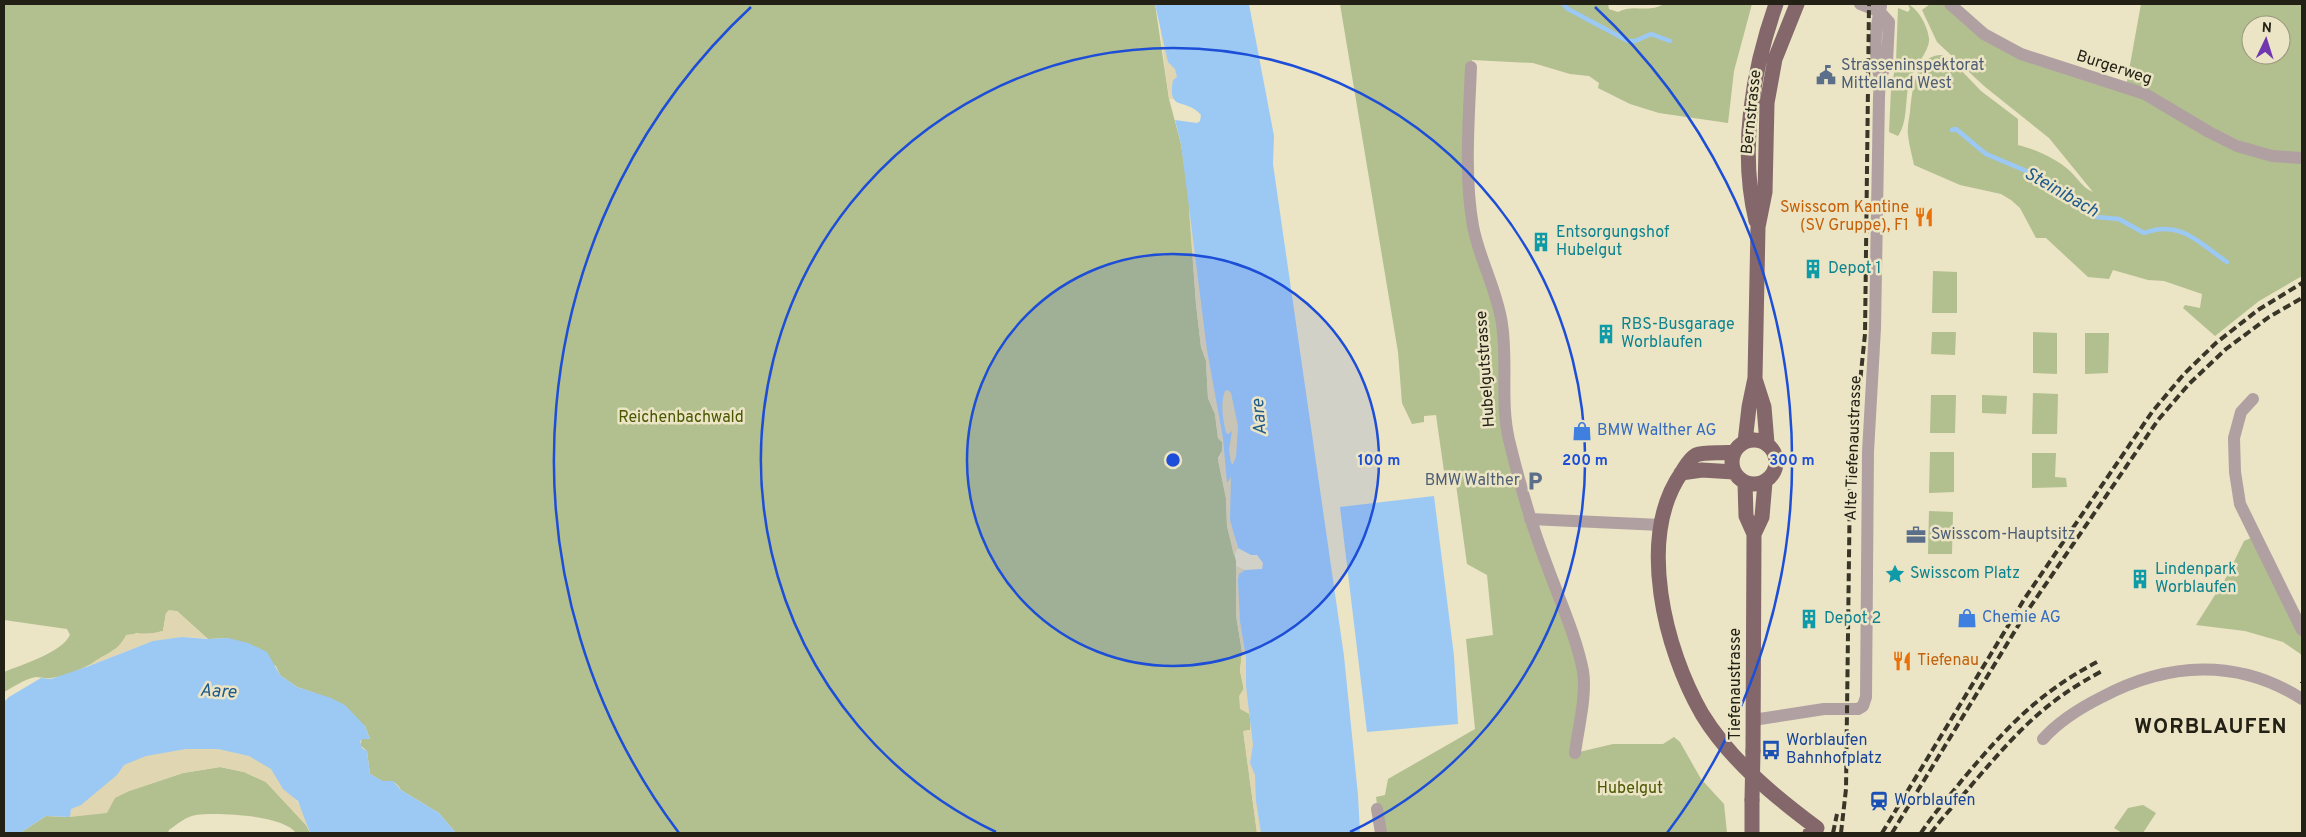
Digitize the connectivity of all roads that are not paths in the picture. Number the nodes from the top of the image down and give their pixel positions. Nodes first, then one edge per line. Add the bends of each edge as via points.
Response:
1 (1776, 4) edge
2 (1797, 4) edge
3 (1860, 4) edge
4 (1950, 4) edge
5 (1881, 8) edge
6 (1471, 67) dead end
7 (2302, 158) edge
8 (1758, 227) junction
9 (1755, 378) junction
10 (2253, 399) dead end
11 (1745, 442) junction
12 (1767, 443) junction
13 (1734, 452) junction
14 (1681, 473) junction
15 (1740, 478) junction
16 (1765, 482) junction
17 (1530, 519) junction
18 (1661, 525) junction
19 (1754, 534) junction
20 (2302, 630) edge
21 (2302, 699) edge
22 (1753, 720) junction
23 (2043, 739) dead end
24 (1575, 754) dead end
25 (1377, 809) dead end
26 (1813, 831) edge
27 (1381, 833) edge
28 (1752, 833) edge

1 - 8 main road, Bernstrasse via 1759,54 1751,103 1750,192
2 - 8 main road, Bernstrasse via 1782,37 1770,85 1765,124 1765,192
3 - 5 street, Alte Tiefenaustrasse
4 - 7 street, Burgerweg via 1984,34 2021,54 2145,94 2237,146 2272,156
5 - 22 street, Alte Tiefenaustrasse via 1889,22 1887,62 1880,79 1875,328 1868,452 1866,697 1858,709 1824,709
6 - 17 street, Hubelgutstrasse via 1472,216 1500,312 1504,338 1502,382 1505,421
8 - 9 main road, Bernstrasse
9 - 11 main road, Bernstrasse
9 - 12 main road, Bernstrasse via 1764,407
10 - 20 street via 2241,412 2234,438 2240,504
11 - 12 main road
11 - 13 main road
12 - 16 main road via 1777,461 1775,472
13 - 14 main road via 1696,455
13 - 15 main road via 1732,464
14 - 15 main road via 1702,470
14 - 18 main road via 1672,486
15 - 16 main road via 1755,484
15 - 19 main road, Tiefenaustrasse via 1746,516
16 - 19 main road, Tiefenaustrasse via 1762,516
17 - 18 street
17 - 24 street, Hubelgutstrasse via 1583,672
18 - 26 main road via 1661,594 1676,656 1687,685 1703,715 1732,754
19 - 22 main road, Tiefenaustrasse
21 - 23 street via 2276,685 2238,674 2208,669 2179,670 2110,692 2065,718
22 - 28 main road, Tiefenaustrasse, bridge
25 - 27 street

